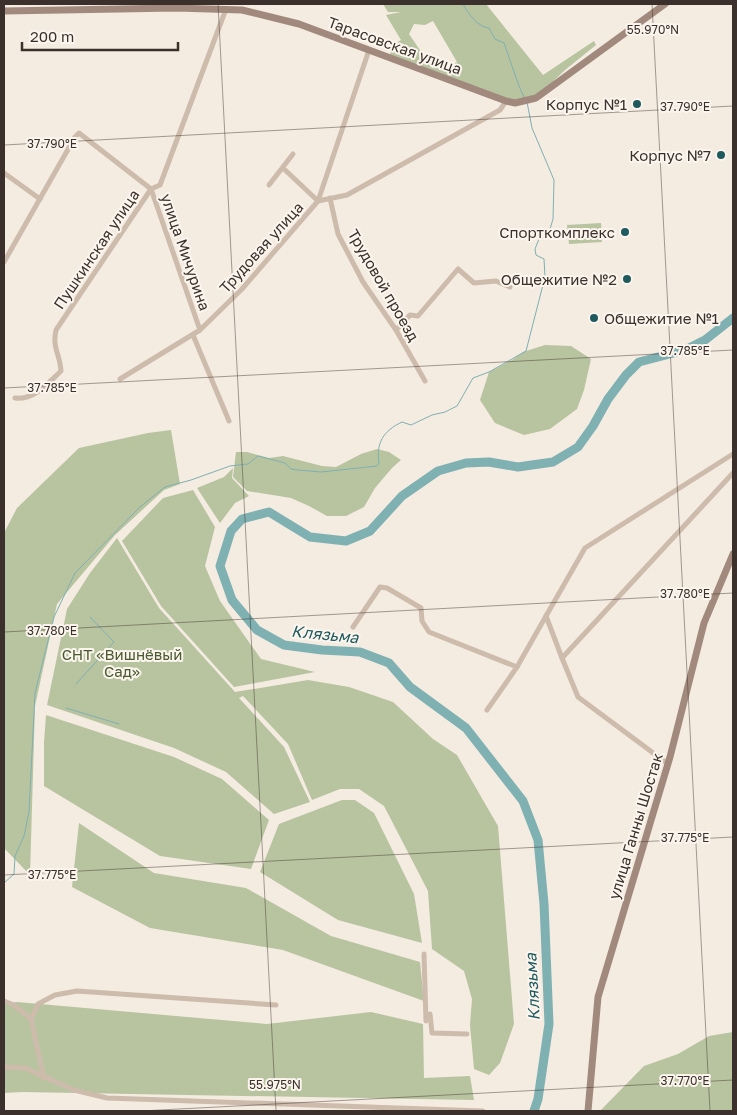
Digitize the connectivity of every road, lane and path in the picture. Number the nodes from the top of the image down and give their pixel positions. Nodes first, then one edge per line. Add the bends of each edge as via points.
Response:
1 (665, 4) edge
2 (226, 9) junction
3 (4, 11) edge
4 (369, 50) junction
5 (506, 101) junction
6 (293, 154) dead end
7 (283, 168) junction
8 (4, 173) edge
9 (269, 185) dead end
10 (151, 189) junction
11 (330, 198) junction
12 (40, 199) junction
13 (318, 201) junction
14 (4, 262) edge
15 (510, 287) dead end
16 (200, 330) junction
17 (396, 330) junction
18 (193, 335) junction
19 (120, 380) dead end
20 (425, 381) dead end
21 (15, 398) dead end
22 (229, 421) dead end
23 (733, 454) edge
24 (733, 473) edge
25 (733, 554) edge
26 (546, 616) junction
27 (354, 627) dead end
28 (562, 658) junction
29 (517, 667) junction
30 (487, 710) dead end
31 (668, 764) junction
32 (424, 954) dead end
33 (4, 1001) edge
34 (276, 1005) dead end
35 (430, 1014) dead end
36 (32, 1019) junction
37 (426, 1021) dead end
38 (467, 1034) dead end
39 (4, 1067) edge
40 (44, 1078) junction
41 (483, 1111) edge
42 (588, 1111) edge

1 - 5 main road, Тарасовская улица via 529,99
2 - 3 main road, Тарасовская улица
2 - 4 main road, Тарасовская улица via 299,24
2 - 10 street, Пушкинская улица via 160,185
4 - 5 main road, Тарасовская улица
4 - 13 street
5 - 11 street, Трудовая улица via 492,115 347,195
6 - 7 street
7 - 9 street
7 - 13 street
8 - 12 street
10 - 12 street, улица Мичурина via 79,133
10 - 16 street, улица Мичурина
10 - 21 street, Пушкинская улица via 56,330 54,342 61,371 39,392 24,399
11 - 13 street, Трудовая улица
11 - 17 street, Трудовой проезд via 338,234 364,282
12 - 14 street
13 - 16 street, Трудовая улица via 242,289
15 - 17 street via 496,281 474,283 458,269 418,316 410,315
16 - 18 street, Трудовая улица
17 - 20 street, Трудовой проезд
18 - 19 street, Трудовая улица
18 - 22 street, улица Мичурина
23 - 26 street via 585,548
24 - 28 street
25 - 31 main road, улица Ганны Шостак via 704,624
26 - 28 street
26 - 29 street
27 - 29 street via 380,587 388,588 421,608 422,621 428,632
28 - 31 street via 578,697
29 - 30 street
31 - 42 main road, улица Ганны Шостак via 598,997
32 - 37 street
33 - 36 street
34 - 36 street via 77,991 55,995 38,1004
35 - 38 street via 432,1033
36 - 40 street
39 - 40 street via 25,1068
40 - 41 street via 107,1098

